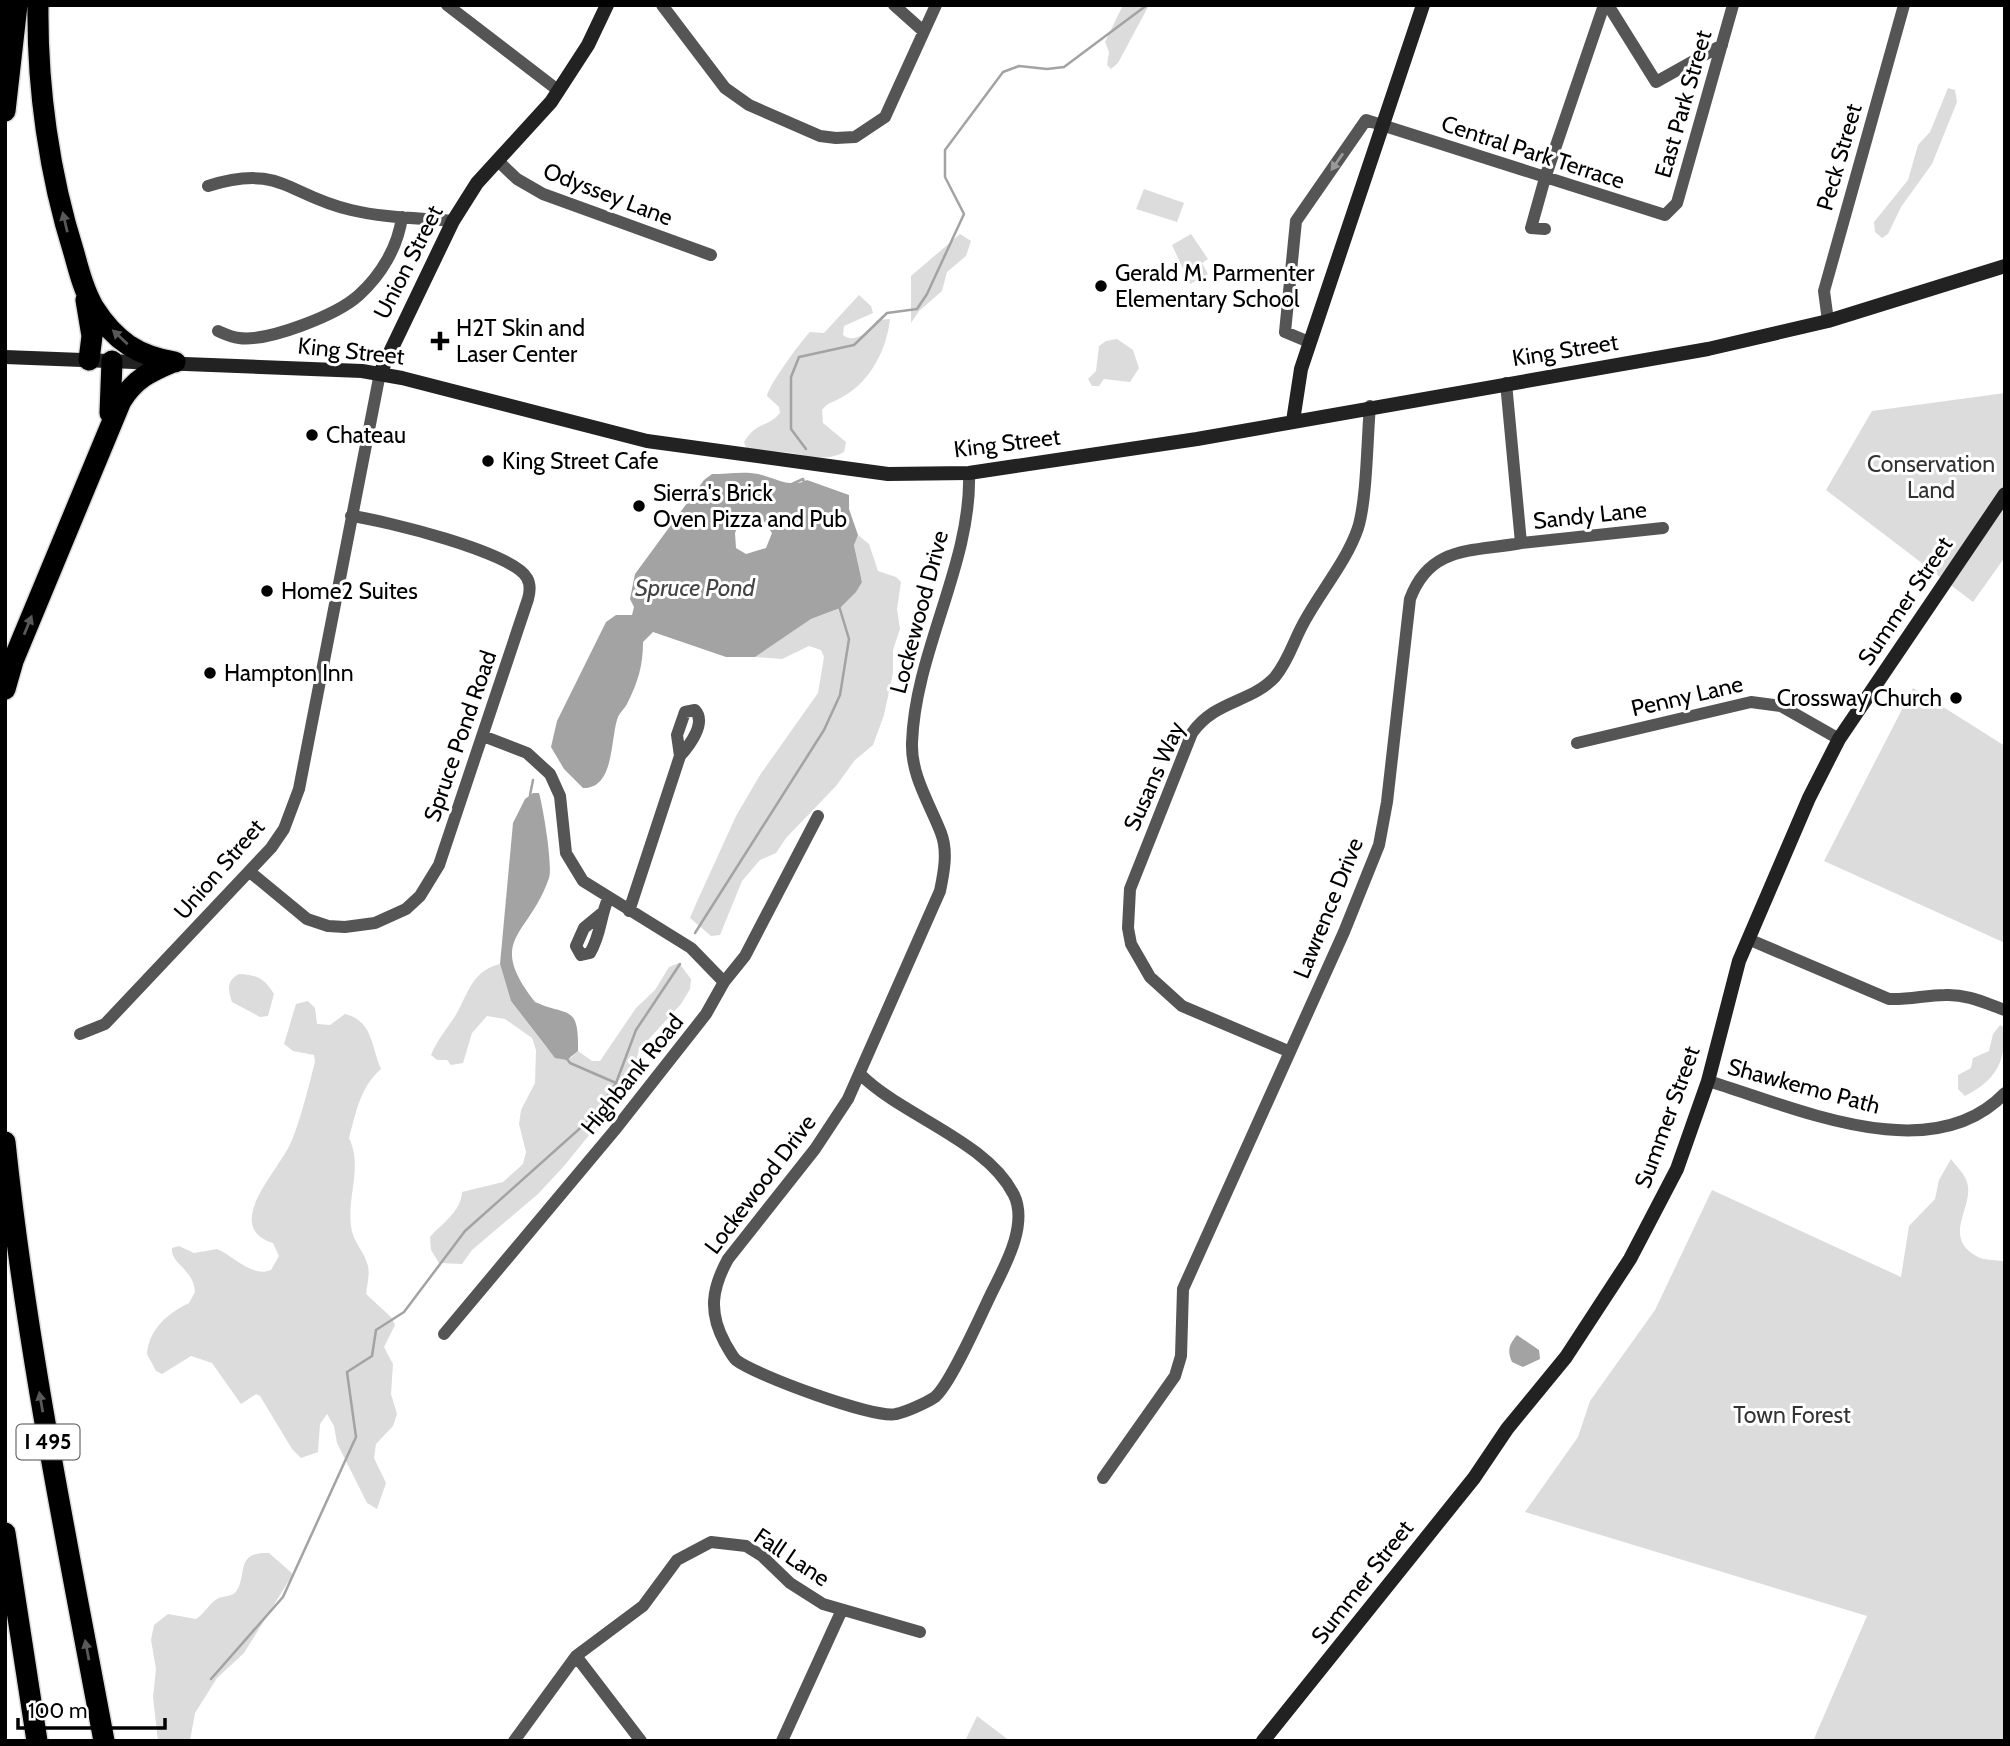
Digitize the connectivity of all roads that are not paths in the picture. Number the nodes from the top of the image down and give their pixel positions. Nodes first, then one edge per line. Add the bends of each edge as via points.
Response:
1 (17, 5) edge
2 (38, 5) edge
3 (447, 5) edge
4 (607, 5) edge
5 (662, 5) edge
6 (894, 5) edge
7 (936, 5) edge
8 (1423, 5) edge
9 (1606, 5) edge
10 (1733, 5) edge
11 (1904, 5) edge
12 (922, 30) junction
13 (1722, 45) junction
14 (559, 91) junction
15 (5, 111) edge
16 (1383, 125) junction
17 (497, 160) junction
18 (1545, 178) junction
19 (208, 186) dead end
20 (1670, 213) joint
21 (402, 216) junction
22 (453, 221) junction
23 (1545, 229) dead end
24 (711, 255) dead end
25 (2005, 266) edge
26 (85, 288) junction
27 (1828, 321) junction
28 (218, 331) dead end
29 (1309, 342) junction
30 (5, 357) edge
31 (89, 360) junction
32 (112, 361) junction
33 (175, 362) junction
34 (380, 373) junction
35 (1506, 383) junction
36 (1370, 406) junction
37 (1293, 421) junction
38 (109, 425) junction
39 (969, 473) junction
40 (2005, 494) edge
41 (351, 516) junction
42 (1663, 528) dead end
43 (1521, 543) junction
44 (5, 690) edge
45 (483, 736) junction
46 (1839, 739) junction
47 (1577, 743) dead end
48 (680, 756) dead end
49 (818, 816) dead end
50 (250, 872) junction
51 (608, 899) junction
52 (629, 911) junction
53 (601, 915) dead end
54 (1748, 939) junction
55 (724, 982) junction
56 (2005, 1010) edge
57 (80, 1034) dead end
58 (1288, 1051) junction
59 (861, 1075) junction
60 (1708, 1081) junction
61 (2005, 1093) edge
62 (5, 1142) edge
63 (444, 1334) dead end
64 (1103, 1478) dead end
65 (5, 1533) edge
66 (841, 1612) junction
67 (920, 1632) dead end
68 (576, 1656) junction
69 (37, 1741) edge
70 (104, 1741) edge
71 (514, 1741) edge
72 (641, 1741) edge
73 (782, 1741) edge
74 (1263, 1741) edge

1 - 15 highway
26 -> 2 highway via 56,188 38,47
3 - 14 street
4 - 14 main road, Union Street
5 - 12 street via 725,88 749,105 820,136 836,138 855,137 873,127 891,108
6 - 12 street
7 - 12 street
8 - 16 main road
9 - 13 street via 1656,82
9 - 18 street
10 - 13 street, East Park Street
11 - 27 street, Peck Street via 1824,291
13 - 20 street, East Park Street via 1677,203
14 - 17 main road, Union Street
16 - 18 street, Central Park Terrace
16 - 29 main road
16 -> 29 street via 1366,120 1296,221 1285,332
17 - 22 main road, Union Street
17 - 24 street, Odyssey Lane via 543,194
18 - 20 street, Central Park Terrace via 1658,215
18 - 23 street via 1531,228
19 - 21 street via 235,178 263,177 348,210
21 - 22 street
21 - 28 street via 386,262 354,300 276,332 239,338
22 - 34 main road, Union Street
25 - 27 main road, King Street
26 - 31 highway via 92,336
33 -> 26 highway via 145,356 128,345 105,323
27 - 35 main road, King Street via 1708,349
29 - 37 main road
30 - 31 main road, King Street
31 - 32 main road, King Street
32 - 33 main road, King Street
32 - 38 highway
33 - 34 main road, King Street
33 - 38 highway via 132,384
34 - 39 main road, King Street via 647,441 888,474
34 - 41 street, Union Street
35 - 36 main road, King Street
35 - 43 street
36 - 37 main road, King Street
36 - 58 street, Susans Way via 1362,513 1348,550 1275,677 1209,714 1192,733 1130,889 1131,944 1159,988 1182,1006
37 - 39 main road, King Street
44 -> 38 highway
39 - 59 street, Lockewood Drive via 967,513 915,701 912,752 919,785 942,834 946,862 940,891
40 - 46 main road, Summer Street
41 - 45 street, Spruce Pond Road via 486,552 529,580 528,599
41 - 50 street, Union Street via 299,789 284,829
42 - 43 street, Sandy Lane
43 - 58 street, Lawrence Drive via 1449,555 1433,563 1417,580 1410,599 1378,845 1344,932
45 - 50 street, Spruce Pond Road via 439,865 420,896 405,909 375,923 328,926 298,914
45 - 51 street via 527,753 550,774 560,796 569,861 583,881
46 - 47 street, Penny Lane via 1781,706 1751,702
46 - 54 main road, Summer Street
48 - 52 street
49 - 55 street, Highbank Road via 745,956
50 - 57 street, Union Street via 105,1024
51 - 52 street
51 - 53 street
52 - 55 street via 700,955
54 - 56 street via 1889,999 1972,997
54 - 60 main road, Summer Street
55 - 63 street, Highbank Road via 706,1014 650,1087
58 - 64 street, Lawrence Drive via 1184,1289 1181,1356 1175,1376
59 - 59 street, Lockewood Drive via 815,1149 728,1259 712,1301 714,1321 736,1360 794,1387 896,1415 936,1396 960,1358 1017,1232 1015,1198 1002,1177 975,1153
60 - 61 street, Shawkemo Path via 1878,1130 1948,1128 1987,1110
60 - 74 main road, Summer Street via 1677,1169 1653,1217 1573,1347
70 -> 62 highway, I 495 via 41,1403
65 - 69 highway
66 - 67 street, Fall Lane
66 - 68 street, Fall Lane via 804,1594 746,1546 711,1542 677,1560 643,1606
66 - 73 street
68 - 71 street, Fall Lane
68 - 72 street

